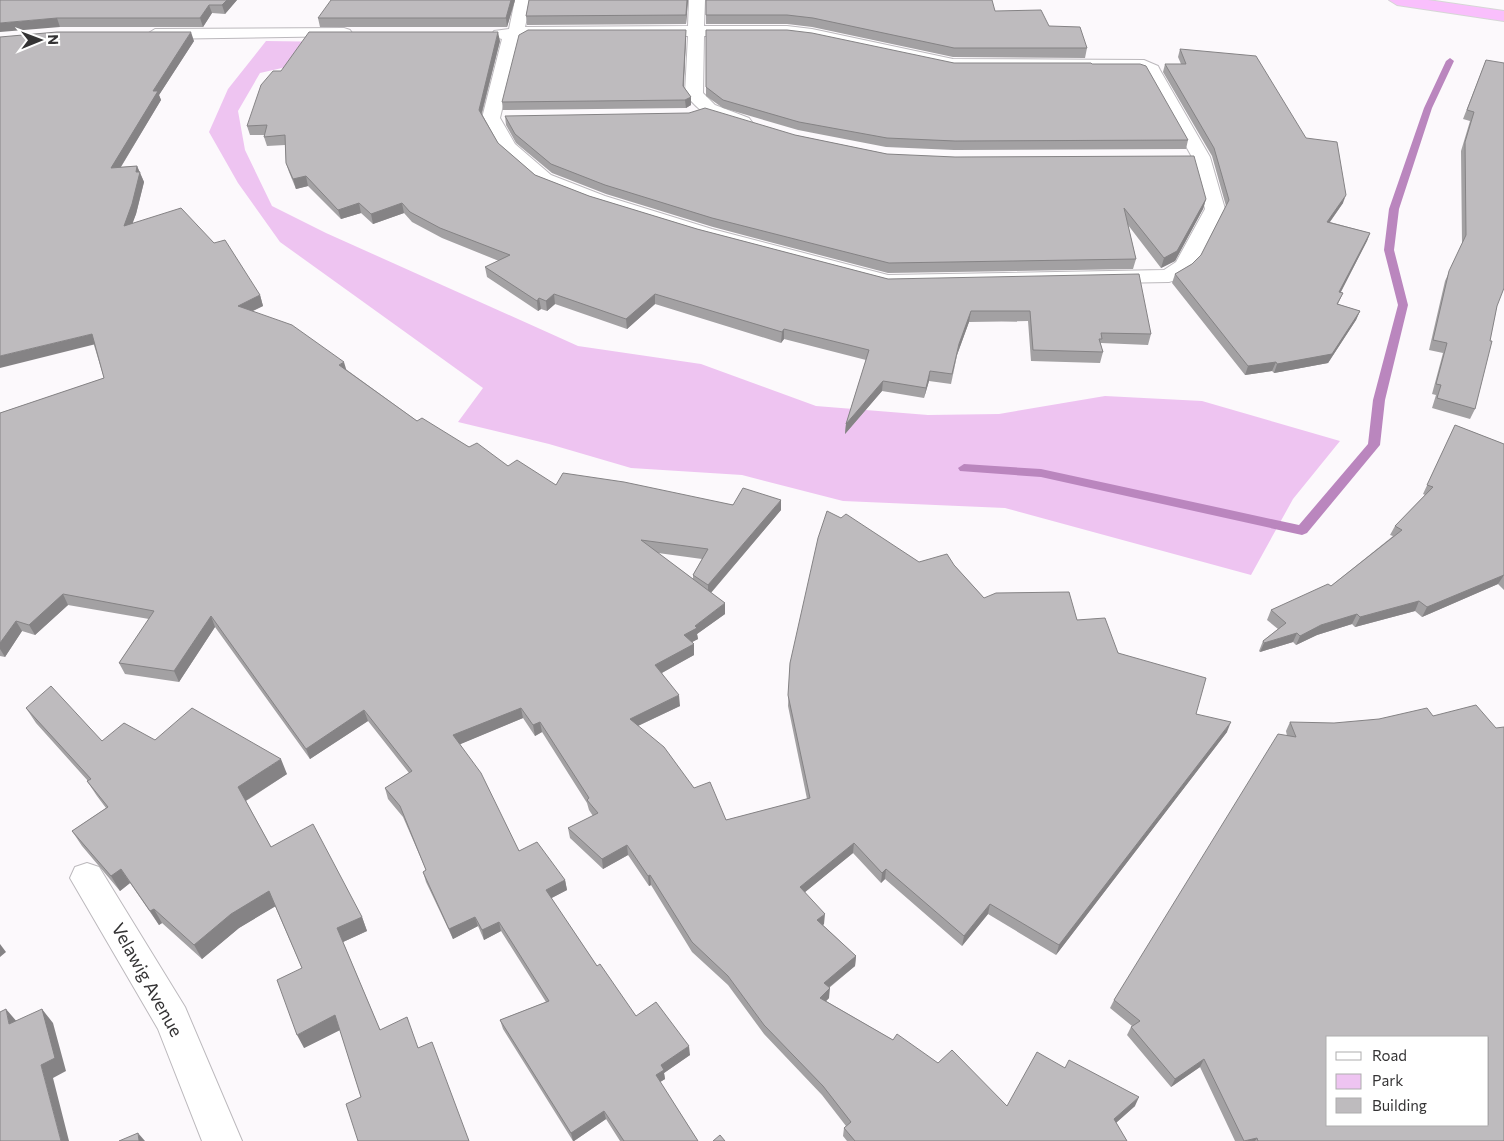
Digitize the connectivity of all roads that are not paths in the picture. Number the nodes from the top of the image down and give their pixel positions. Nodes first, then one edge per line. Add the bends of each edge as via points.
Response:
1 (523, 0) edge
2 (697, 0) edge
3 (1397, 0) edge
4 (1504, 16) edge
5 (695, 31) junction
6 (361, 33) edge
7 (137, 34) edge
8 (487, 34) edge
9 (516, 34) junction
10 (706, 108) junction
11 (689, 115) edge
12 (512, 117) edge
13 (491, 118) junction
14 (759, 126) edge
15 (1182, 157) edge
16 (1201, 157) junction
17 (88, 878) dead end
18 (222, 1141) edge

1 - 9 street
2 - 5 street
3 - 4 highway
5 - 9 street via 529,31
5 - 10 street via 694,94
5 - 16 street via 812,34 953,64 1138,64 1152,70
6 - 7 street
8 - 9 street
9 - 13 street via 510,39
10 - 11 street
10 - 14 street
12 - 13 street
13 - 16 street via 508,147 544,179 598,200 705,233 888,281 1169,276 1184,266 1216,209
15 - 16 street
17 - 18 street, Velawig Avenue via 172,1019

